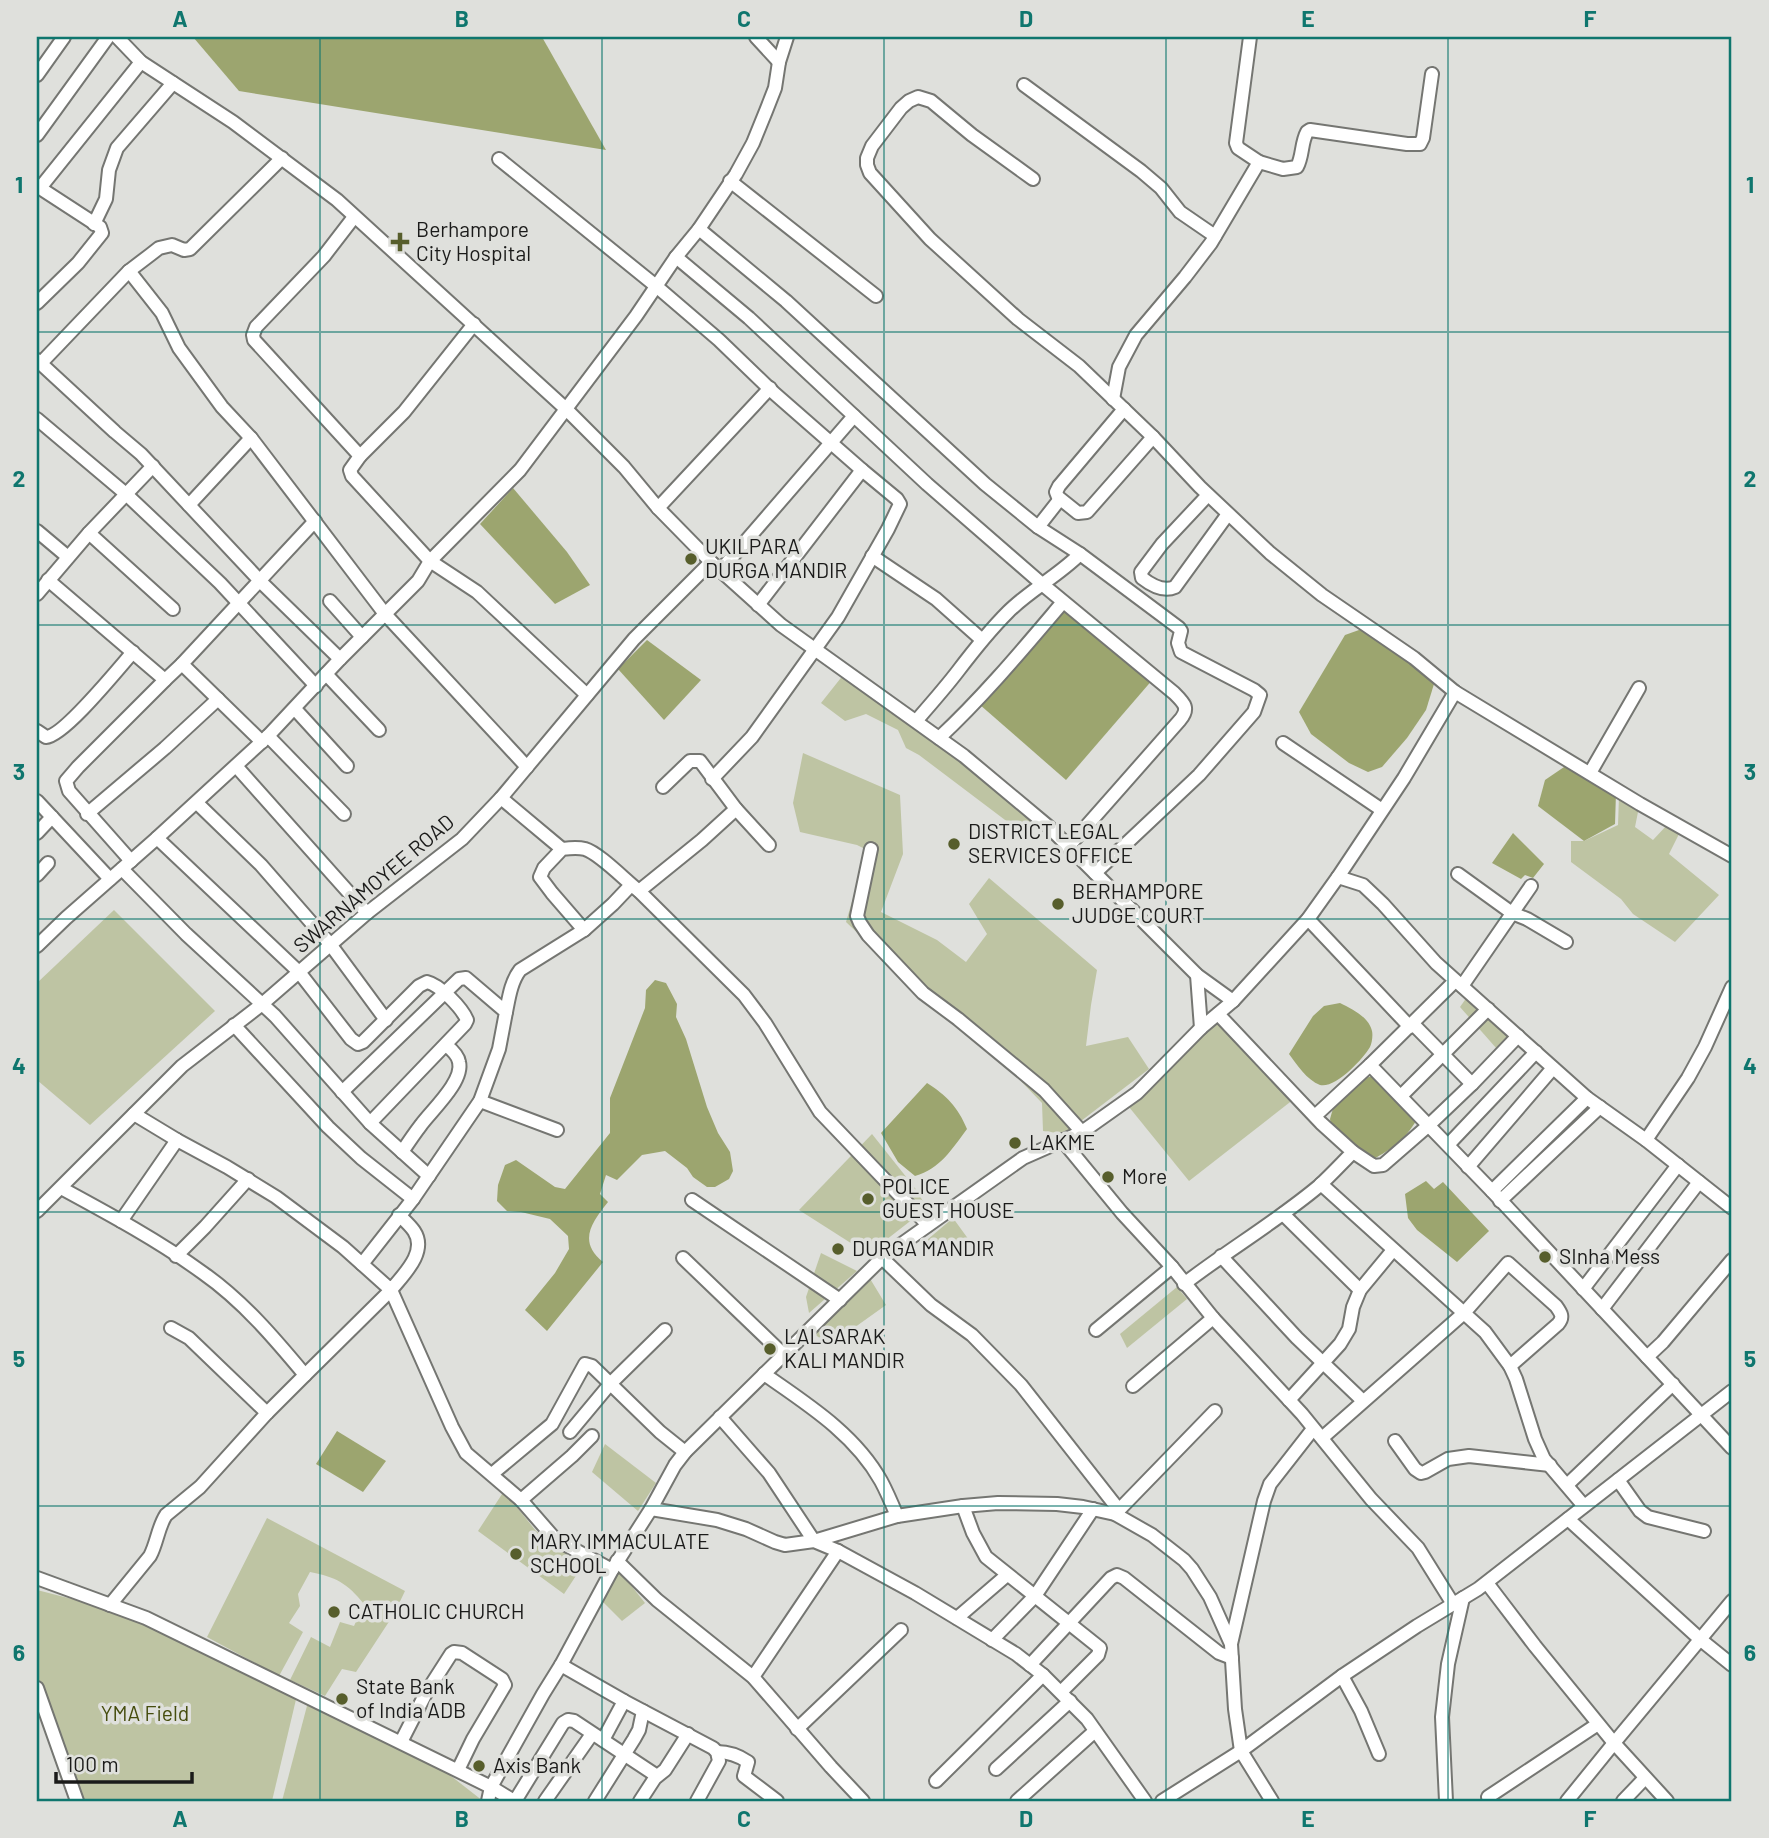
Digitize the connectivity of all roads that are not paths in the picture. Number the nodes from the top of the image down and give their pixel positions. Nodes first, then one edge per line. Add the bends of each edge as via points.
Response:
1 (64, 37) edge
2 (108, 37) edge
3 (117, 37) edge
4 (755, 37) edge
5 (787, 37) edge
6 (1250, 37) edge
7 (141, 62) junction
8 (779, 62) junction
9 (1432, 74) dead end
10 (37, 75) edge
11 (173, 83) junction
12 (1024, 85) dead end
13 (37, 135) edge
14 (282, 158) junction
15 (499, 159) dead end
16 (1259, 162) junction
17 (1033, 179) dead end
18 (730, 181) junction
19 (38, 187) edge
20 (354, 217) junction
21 (94, 223) junction
22 (699, 229) junction
23 (1215, 236) junction
24 (676, 257) junction
25 (129, 271) junction
26 (656, 286) junction
27 (876, 296) dead end
28 (37, 303) edge
29 (474, 324) junction
30 (39, 361) edge
31 (770, 388) junction
32 (1113, 399) junction
33 (566, 409) junction
34 (1124, 409) junction
35 (853, 416) junction
36 (37, 419) edge
37 (1153, 437) junction
38 (251, 438) junction
39 (830, 442) junction
40 (360, 456) junction
41 (153, 467) junction
42 (862, 470) junction
43 (126, 494) junction
44 (1208, 495) junction
45 (1060, 499) junction
46 (189, 505) junction
47 (658, 508) junction
48 (1228, 514) junction
49 (315, 521) junction
50 (1038, 527) junction
51 (37, 531) edge
52 (89, 533) junction
53 (1080, 554) junction
54 (872, 556) junction
55 (68, 557) junction
56 (430, 561) junction
57 (716, 567) junction
58 (48, 580) junction
59 (260, 581) junction
60 (1042, 584) junction
61 (37, 594) edge
62 (330, 601) dead end
63 (1063, 602) junction
64 (239, 603) junction
65 (758, 605) junction
66 (173, 609) dead end
67 (385, 614) junction
68 (362, 637) junction
69 (981, 639) junction
70 (815, 649) junction
71 (133, 652) junction
72 (340, 659) junction
73 (182, 664) junction
74 (326, 674) junction
75 (165, 680) junction
76 (316, 685) junction
77 (1639, 688) dead end
78 (1455, 692) junction
79 (587, 695) junction
80 (218, 699) junction
81 (295, 709) junction
82 (916, 722) junction
83 (379, 730) dead end
84 (37, 731) edge
85 (939, 738) junction
86 (265, 739) junction
87 (1283, 743) dead end
88 (236, 766) junction
89 (347, 766) dead end
90 (527, 766) junction
91 (1590, 774) junction
92 (712, 779) junction
93 (663, 787) dead end
94 (501, 798) junction
95 (37, 801) edge
96 (197, 803) junction
97 (736, 809) junction
98 (1382, 810) junction
99 (88, 814) junction
100 (344, 814) dead end
101 (52, 817) junction
102 (37, 833) edge
103 (157, 838) junction
104 (769, 845) dead end
105 (1068, 847) junction
106 (562, 849) junction
107 (871, 849) dead end
108 (1732, 856) edge
109 (1349, 862) junction
110 (48, 863) dead end
111 (127, 865) junction
112 (1095, 873) junction
113 (1458, 874) dead end
114 (37, 875) edge
115 (1338, 877) junction
116 (110, 880) junction
117 (1363, 885) junction
118 (1531, 886) dead end
119 (635, 888) junction
120 (367, 913) junction
121 (1512, 913) junction
122 (1308, 919) junction
123 (584, 930) junction
124 (39, 938) edge
125 (1566, 942) dead end
126 (330, 944) junction
127 (299, 972) junction
128 (1197, 975) junction
129 (1459, 983) junction
130 (1732, 987) edge
131 (443, 992) junction
132 (1233, 1001) junction
133 (261, 1005) junction
134 (1488, 1009) junction
135 (506, 1012) junction
136 (1218, 1014) junction
137 (386, 1020) junction
138 (234, 1025) junction
139 (1411, 1025) junction
140 (1201, 1028) junction
141 (1518, 1036) junction
142 (446, 1045) junction
143 (1536, 1052) junction
144 (1442, 1054) junction
145 (1370, 1065) junction
146 (1553, 1068) junction
147 (1472, 1084) junction
148 (342, 1092) junction
149 (1401, 1096) junction
150 (1587, 1098) junction
151 (480, 1101) junction
152 (1600, 1107) junction
153 (134, 1114) junction
154 (1315, 1116) junction
155 (370, 1123) junction
156 (1429, 1125) junction
157 (557, 1130) dead end
158 (1082, 1132) junction
159 (177, 1140) junction
160 (1062, 1140) junction
161 (1646, 1140) junction
162 (1448, 1145) junction
163 (402, 1152) junction
164 (1353, 1152) junction
165 (1678, 1165) junction
166 (1468, 1167) junction
167 (429, 1177) junction
168 (248, 1179) junction
169 (1699, 1182) junction
170 (1321, 1184) junction
171 (61, 1188) junction
172 (1496, 1196) junction
173 (413, 1199) junction
174 (692, 1200) dead end
175 (1730, 1203) edge
176 (38, 1207) edge
177 (1283, 1214) junction
178 (399, 1215) junction
179 (121, 1221) junction
180 (928, 1225) junction
181 (1393, 1250) junction
182 (176, 1255) junction
183 (1221, 1256) junction
184 (683, 1258) dead end
185 (882, 1258) junction
186 (1732, 1260) edge
187 (362, 1264) junction
188 (1172, 1267) junction
189 (1184, 1284) junction
190 (1583, 1289) junction
191 (391, 1290) junction
192 (1360, 1290) junction
193 (840, 1300) junction
194 (1602, 1309) junction
195 (1464, 1313) junction
196 (1213, 1318) junction
197 (171, 1328) dead end
198 (1096, 1330) dead end
199 (665, 1331) dead end
200 (784, 1355) junction
201 (1647, 1357) junction
202 (1324, 1363) junction
203 (1510, 1366) junction
204 (764, 1374) junction
205 (305, 1376) junction
206 (610, 1384) junction
207 (1673, 1384) junction
208 (1133, 1386) dead end
209 (1732, 1391) edge
210 (1289, 1400) junction
211 (1363, 1401) junction
212 (1215, 1411) dead end
213 (267, 1413) junction
214 (1701, 1414) junction
215 (720, 1417) junction
216 (570, 1432) dead end
217 (1317, 1433) junction
218 (592, 1436) dead end
219 (1395, 1441) dead end
220 (1732, 1448) edge
221 (685, 1452) junction
222 (1550, 1465) junction
223 (492, 1474) junction
224 (1618, 1480) junction
225 (1567, 1485) junction
226 (521, 1500) junction
227 (963, 1506) junction
228 (1584, 1506) junction
229 (651, 1509) junction
230 (1093, 1510) junction
231 (1117, 1512) junction
232 (897, 1516) junction
233 (1568, 1519) junction
234 (1704, 1531) dead end
235 (814, 1541) junction
236 (838, 1551) junction
237 (615, 1565) junction
238 (1007, 1575) junction
239 (37, 1578) edge
240 (1487, 1583) junction
241 (1035, 1596) junction
242 (1458, 1601) junction
243 (1732, 1601) edge
244 (110, 1605) junction
245 (957, 1618) junction
246 (1070, 1623) junction
247 (901, 1630) dead end
248 (992, 1640) junction
249 (1701, 1640) junction
250 (1231, 1644) junction
251 (1232, 1658) junction
252 (561, 1665) junction
253 (1030, 1665) junction
254 (1732, 1665) edge
255 (1043, 1675) junction
256 (1342, 1676) junction
257 (753, 1677) junction
258 (37, 1688) edge
259 (1065, 1696) junction
260 (624, 1702) junction
261 (643, 1711) junction
262 (1598, 1724) junction
263 (797, 1729) junction
264 (1095, 1731) junction
265 (688, 1734) junction
266 (597, 1737) junction
267 (401, 1742) junction
268 (1614, 1743) junction
269 (1241, 1751) junction
270 (717, 1752) junction
271 (1379, 1754) dead end
272 (625, 1755) junction
273 (996, 1769) dead end
274 (458, 1770) junction
275 (657, 1776) junction
276 (1645, 1777) junction
277 (936, 1781) dead end
278 (491, 1787) junction
279 (510, 1800) edge
280 (1486, 1800) edge
281 (77, 1801) edge
282 (488, 1801) edge
283 (545, 1801) edge
284 (595, 1801) edge
285 (640, 1801) edge
286 (697, 1801) edge
287 (777, 1801) edge
288 (863, 1801) edge
289 (1017, 1801) edge
290 (1145, 1801) edge
291 (1162, 1801) edge
292 (1272, 1801) edge
293 (1446, 1801) edge
294 (1567, 1801) edge
295 (1623, 1801) edge
296 (1667, 1801) edge

1 - 10 street
2 - 13 street
3 - 7 street
4 - 8 street
5 - 8 street
6 - 16 street via 1236,143
7 - 11 street
7 - 19 street
8 - 18 street via 775,88 753,143
9 - 16 street via 1420,144 1310,130 1297,167 1283,169
11 - 14 street
11 - 21 street via 117,148 108,170 106,199
12 - 23 street via 1140,170 1180,212
14 - 20 street
14 - 25 street via 190,249 159,248
15 - 26 street
16 - 23 street
17 - 32 street via 918,97 901,108 867,158 870,173 930,239
18 - 22 street
18 - 27 street
19 - 21 street
20 - 29 street
20 - 40 street via 253,335
21 - 28 street via 101,229 100,238
22 - 24 street
22 - 50 street
23 - 32 street via 1136,335 1119,367
24 - 26 street
24 - 35 street
25 - 30 street
25 - 38 street via 162,313 179,348 222,407
26 - 31 street
26 - 33 street
29 - 33 street
29 - 40 street via 404,412
30 - 41 street
31 - 39 street
31 - 47 street
32 - 34 street
33 - 47 street
33 - 56 street via 520,470
34 - 37 street
34 - 45 street via 1056,490
35 - 39 street, SWARNAMOYEE ROAD
35 - 60 street
36 - 43 street
37 - 44 street
37 - 45 street via 1087,512 1077,513
38 - 46 street
38 - 49 street
39 - 42 street
39 - 57 street, SWARNAMOYEE ROAD
40 - 56 street via 350,470 352,476
41 - 43 street
41 - 46 street
42 - 54 street via 900,504
42 - 65 street
43 - 52 street
43 - 64 street
44 - 48 street
44 - 48 street via 1162,544 1141,572 1142,578 1158,587 1175,587
45 - 50 street
46 - 59 street
47 - 57 street
48 - 78 street via 1322,595
49 - 59 street
49 - 67 street
50 - 53 street
51 - 55 street
52 - 55 street
52 - 66 street
53 - 60 street
53 - 112 street via 1179,628 1181,652 1261,697 1254,712 1199,775
54 - 69 street via 936,599
54 - 70 street
55 - 58 street
56 - 67 street via 418,581
56 - 79 street via 477,592
57 - 65 street
57 - 79 street, SWARNAMOYEE ROAD via 634,639
58 - 61 street
58 - 71 street
59 - 64 street
59 - 72 street
60 - 63 street
60 - 69 street
62 - 68 street
63 - 85 street
63 - 105 street via 1174,693 1186,709
64 - 73 street
64 - 76 street
65 - 70 street
67 - 68 street
67 - 90 street
68 - 72 street
69 - 82 street
70 - 82 street
70 - 92 street via 752,737
71 - 75 street
71 - 84 street via 52,737
72 - 74 street
73 - 75 street
73 - 80 street
74 - 76 street
74 - 83 street
75 - 99 street via 68,778 69,791
76 - 81 street
77 - 91 street
78 - 91 street
78 - 98 street
79 - 90 street, SWARNAMOYEE ROAD
80 - 86 street
80 - 99 street
81 - 86 street
81 - 89 street
82 - 85 street
85 - 105 street
86 - 88 street
86 - 100 street
87 - 98 street
88 - 96 street
88 - 120 street
90 - 94 street, SWARNAMOYEE ROAD
91 - 108 street
92 - 93 street via 700,761 694,760
92 - 97 street
94 - 106 street
94 - 120 street, SWARNAMOYEE ROAD via 462,839
95 - 101 street
96 - 103 street
96 - 126 street via 261,865
97 - 104 street
97 - 119 street
98 - 109 street
99 - 111 street
101 - 102 street
101 - 116 street
103 - 111 street
103 - 127 street
105 - 112 street
106 - 119 street via 588,849
106 - 123 street via 540,877
107 - 158 street via 857,916 868,935 923,993 1044,1090
109 - 115 street
109 - 117 street
110 - 114 street
111 - 116 street
111 - 133 street via 186,934
112 - 128 street
113 - 121 street
115 - 117 street
115 - 122 street
116 - 124 street
117 - 129 street
118 - 121 street
119 - 123 street
119 - 180 street via 744,995 820,1112
120 - 126 street, SWARNAMOYEE ROAD
121 - 125 street
121 - 129 street
122 - 132 street
122 - 139 street
123 - 135 street via 520,970
126 - 127 street, SWARNAMOYEE ROAD
126 - 137 street
127 - 133 street, SWARNAMOYEE ROAD
127 - 137 street via 358,1044
128 - 132 street
128 - 140 street
129 - 134 street
129 - 139 street
130 - 161 street via 1706,1047
131 - 135 street via 466,978
131 - 137 street via 424,983
131 - 142 street via 467,1020
131 - 148 street
132 - 136 street
133 - 138 street, SWARNAMOYEE ROAD
133 - 148 street
134 - 141 street
134 - 144 street
135 - 151 street via 499,1049
136 - 140 street
136 - 154 street
138 - 153 street, SWARNAMOYEE ROAD via 182,1066
138 - 173 street via 336,1135
139 - 144 street
139 - 145 street
140 - 158 street via 1138,1093
141 - 143 street
141 - 147 street
142 - 155 street
142 - 163 street via 457,1055 459,1072
143 - 146 street
143 - 162 street
144 - 147 street
144 - 149 street
145 - 149 street
145 - 154 street
146 - 150 street
146 - 166 street
147 - 156 street
148 - 155 street
149 - 156 street
150 - 152 street
150 - 172 street
151 - 157 street
151 - 167 street
152 - 161 street
152 - 172 street
153 - 159 street
153 - 171 street, SWARNAMOYEE ROAD
154 - 164 street
155 - 163 street
156 - 162 street
156 - 164 street via 1383,1165 1374,1166
158 - 160 street
159 - 168 street
159 - 179 street
160 - 180 street via 1023,1158
160 - 188 street
161 - 165 street
162 - 166 street
163 - 167 street
164 - 170 street
165 - 169 street
165 - 190 street
166 - 172 street
167 - 173 street
168 - 182 street
168 - 187 street
169 - 175 street
169 - 194 street
170 - 177 street
170 - 181 street
171 - 176 street, SWARNAMOYEE ROAD
171 - 179 street
172 - 190 street
173 - 178 street
174 - 193 street
177 - 183 street
177 - 192 street
178 - 187 street
178 - 191 street via 414,1231 418,1247 411,1265
179 - 182 street
180 - 185 street
181 - 192 street
181 - 195 street
182 - 205 street via 204,1273 268,1331
183 - 189 street
183 - 202 street
184 - 200 street
185 - 193 street
185 - 231 street via 931,1305 972,1335 1021,1385
186 - 201 street
187 - 191 street
188 - 189 street
188 - 198 street
189 - 196 street
190 - 194 street
191 - 205 street
191 - 223 street via 461,1444
192 - 202 street via 1347,1333
193 - 200 street
194 - 201 street
195 - 203 street
195 - 203 street via 1508,1263 1556,1306 1562,1314 1560,1321
195 - 211 street
196 - 208 street
196 - 210 street
197 - 213 street via 189,1338
199 - 206 street
200 - 204 street
201 - 207 street
202 - 210 street
202 - 211 street
203 - 222 street via 1535,1440
204 - 215 street
204 - 232 street via 825,1418 857,1448 880,1479
205 - 213 street
206 - 216 street
206 - 221 street
206 - 223 street via 585,1364 552,1424
207 - 214 street
207 - 225 street
209 - 214 street
210 - 217 street
211 - 217 street
212 - 231 street
213 - 244 street via 200,1487 166,1515 150,1556
214 - 220 street
214 - 224 street
215 - 221 street
215 - 235 street via 769,1473
217 - 242 street
217 - 250 street via 1270,1484
218 - 226 street
219 - 222 street via 1421,1473 1448,1459 1469,1456
221 - 229 street
222 - 225 street
223 - 226 street
224 - 228 street
224 - 234 street via 1648,1517
225 - 228 street
226 - 237 street via 555,1539
227 - 230 street via 1057,1504
227 - 232 street
227 - 238 street via 986,1557
228 - 233 street
229 - 235 street via 725,1522 785,1545
229 - 237 street
230 - 231 street
230 - 241 street
231 - 250 street via 1192,1569
232 - 235 street
233 - 240 street
233 - 249 street
235 - 236 street
236 - 245 street
236 - 257 street
237 - 252 street
237 - 257 street
238 - 241 street
238 - 245 street
239 - 244 street
240 - 242 street
240 - 262 street
241 - 246 street
241 - 248 street
242 - 256 street
242 - 293 street via 1442,1717
243 - 249 street
244 - 267 street via 146,1618
245 - 248 street
246 - 251 street via 1119,1575 1219,1653
246 - 253 street
246 - 259 street via 1100,1650
247 - 263 street
248 - 253 street
249 - 254 street
249 - 268 street
250 - 251 street
251 - 269 street
252 - 260 street
252 - 278 street
253 - 255 street
255 - 259 street
255 - 277 street
256 - 269 street
256 - 271 street
257 - 263 street
258 - 281 street
259 - 264 street
259 - 273 street
260 - 261 street
260 - 266 street
261 - 265 street
261 - 272 street
262 - 268 street
262 - 280 street
263 - 288 street
264 - 289 street
264 - 290 street
265 - 270 street
265 - 275 street
266 - 272 street
266 - 279 street via 571,1720 563,1723
266 - 283 street
267 - 274 street
267 - 274 street via 451,1654 462,1653 505,1685
268 - 276 street
268 - 294 street
269 - 291 street
269 - 292 street
270 - 286 street via 719,1761
270 - 287 street via 738,1755 748,1762 744,1776
272 - 275 street
272 - 284 street
274 - 278 street
275 - 285 street
276 - 295 street
276 - 296 street
278 - 279 street
278 - 282 street

